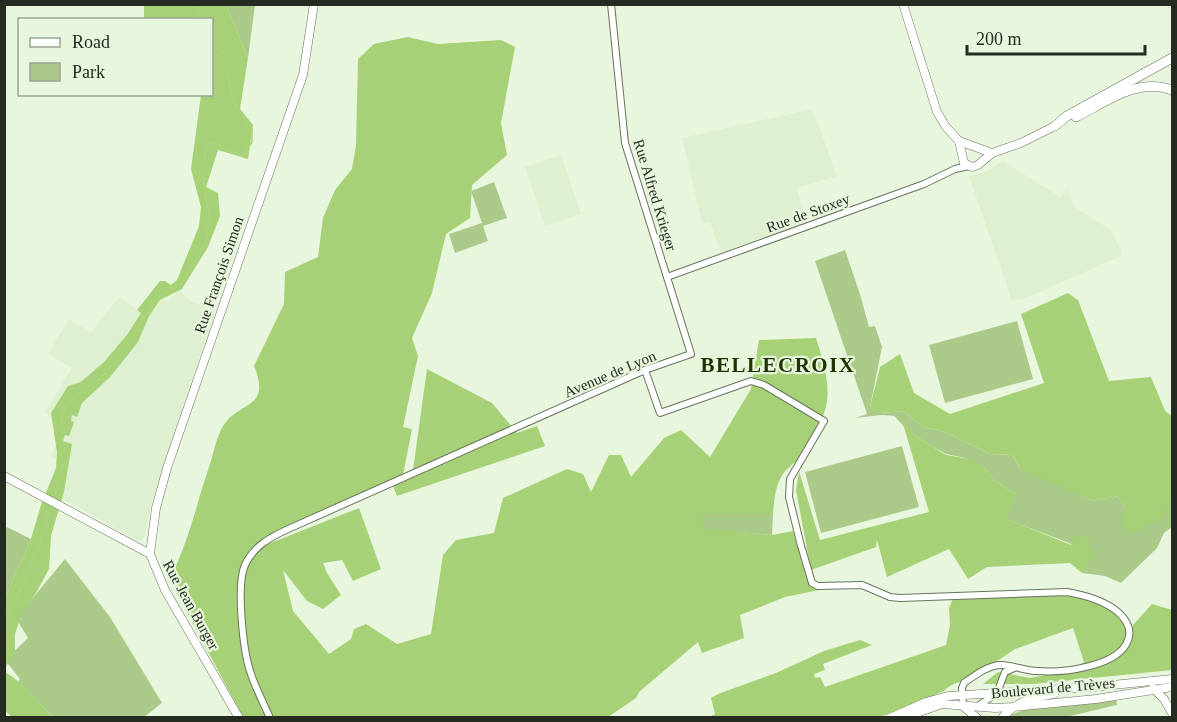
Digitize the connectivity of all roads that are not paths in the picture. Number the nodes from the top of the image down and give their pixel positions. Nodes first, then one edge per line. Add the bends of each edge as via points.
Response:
1 (314, 4) edge
2 (611, 4) edge
3 (903, 4) edge
4 (1173, 58) edge
5 (1173, 90) edge
6 (1055, 126) junction
7 (959, 141) junction
8 (970, 146) junction
9 (980, 150) junction
10 (992, 153) junction
11 (962, 155) junction
12 (982, 161) junction
13 (969, 166) junction
14 (955, 170) junction
15 (668, 277) junction
16 (691, 354) joint
17 (645, 370) junction
18 (4, 476) edge
19 (150, 554) junction
20 (1015, 668) junction
21 (1173, 679) edge
22 (1144, 682) junction
23 (1084, 687) junction
24 (1173, 687) edge
25 (1156, 690) junction
26 (997, 693) junction
27 (962, 694) junction
28 (963, 706) junction
29 (976, 707) junction
30 (1013, 707) junction
31 (1173, 713) edge
32 (239, 717) edge
33 (270, 717) edge
34 (890, 717) edge
35 (903, 717) edge
36 (976, 717) edge
37 (1002, 717) edge

1 - 19 main road, Rue François Simon via 303,75 167,468 156,508
2 - 15 street, Rue Alfred Krieger via 625,143
3 - 7 main road via 937,112
4 - 6 highway
5 - 6 highway via 1140,87
6 - 10 main road
7 - 8 main road
7 - 11 main road
8 - 9 main road
8 - 11 main road
9 - 10 main road
9 - 12 main road
10 - 12 main road
11 - 13 main road
11 - 14 street
12 - 13 main road
13 - 14 street, Rue de Stoxey
14 - 15 street, Rue de Stoxey
15 - 16 street, Rue Alfred Krieger
16 - 17 street, Avenue de Lyon
17 - 20 street via 660,413 744,383 757,382 824,421 790,479 789,497 812,584 857,585 900,598 1053,591 1087,596 1111,607 1128,624 1130,636 1120,654 1099,663 1050,671
17 - 33 street, Avenue de Lyon via 261,544 245,564 240,600 248,665
18 - 19 main road, Rue Jean Burger
19 - 32 main road, Rue Jean Burger via 165,590
20 - 26 street via 1005,672
20 - 27 street via 990,667 964,683
21 - 22 main road, Boulevard de Trèves
22 - 23 main road, Boulevard de Trèves
22 - 25 main road
23 - 26 main road, Boulevard de Trèves
23 - 30 main road via 1026,700
24 - 25 main road, Boulevard de Trèves
25 - 30 main road, Boulevard de Trèves
25 - 31 main road
26 - 27 main road, Boulevard de Trèves
26 - 29 street
27 - 28 street
27 - 34 main road, Boulevard de Trèves via 937,698
28 - 29 main road, Boulevard de Trèves
28 - 35 main road, Boulevard de Trèves via 942,704
28 - 36 main road
29 - 30 main road, Boulevard de Trèves
30 - 37 main road

